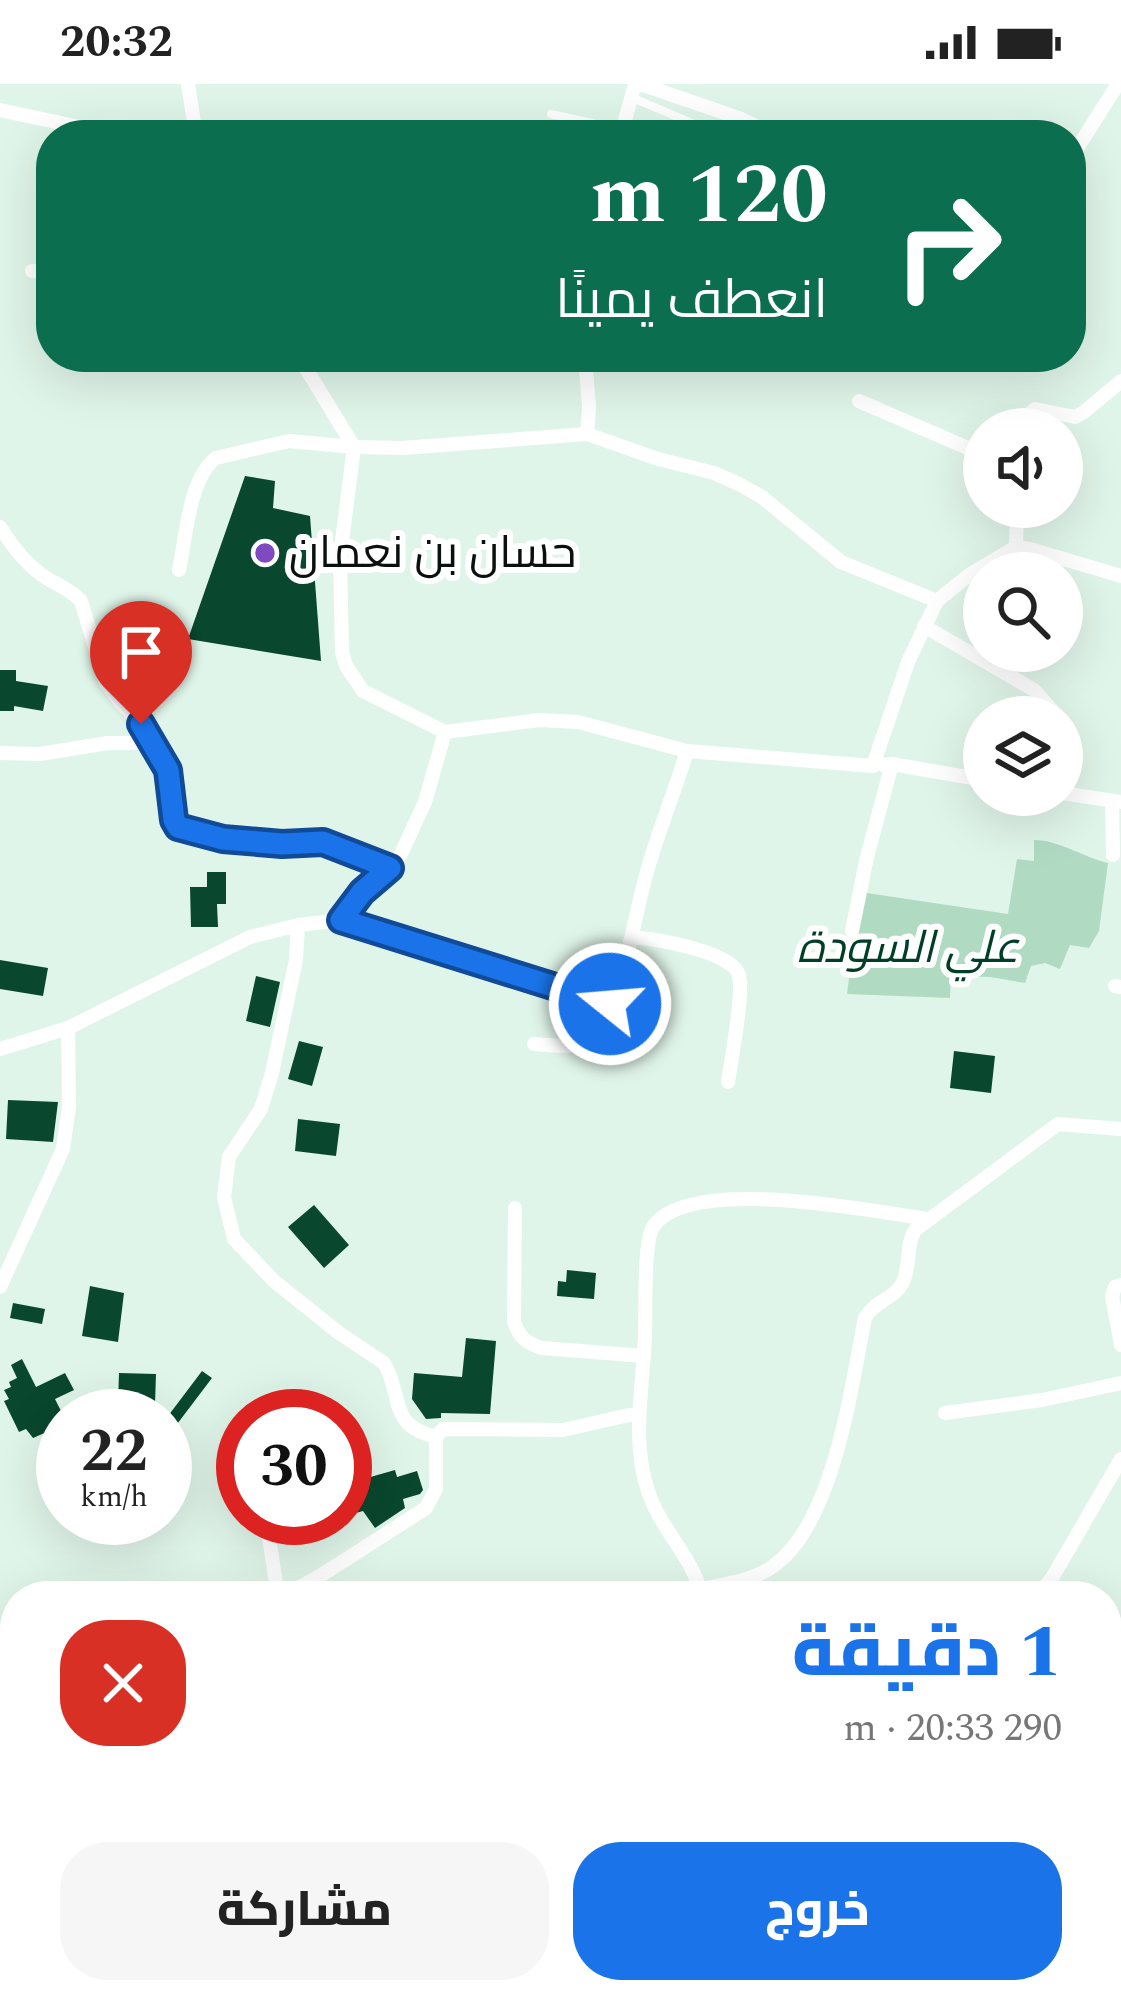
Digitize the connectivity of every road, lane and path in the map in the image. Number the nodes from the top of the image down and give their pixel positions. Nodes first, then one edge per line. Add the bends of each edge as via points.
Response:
1 (188, 84) edge
2 (1118, 84) edge
3 (636, 89) edge
4 (0, 110) edge
5 (551, 113) dead end
6 (47, 120) edge
7 (194, 120) edge
8 (577, 120) edge
9 (626, 120) edge
10 (689, 120) edge
11 (743, 120) edge
12 (1086, 134) edge
13 (32, 271) dead end
14 (36, 271) edge
15 (308, 372) edge
16 (586, 372) edge
17 (1121, 381) edge
18 (859, 401) dead end
19 (1083, 412) edge
20 (587, 434) junction
21 (963, 446) edge
22 (354, 447) junction
23 (0, 526) edge
24 (1017, 528) edge
25 (1016, 547) junction
26 (179, 570) dead end
27 (1121, 576) edge
28 (938, 602) junction
29 (923, 626) junction
30 (1039, 696) edge
31 (445, 732) junction
32 (154, 743) junction
33 (687, 751) junction
34 (0, 753) edge
35 (892, 764) junction
36 (873, 766) junction
37 (963, 776) edge
38 (1083, 796) edge
39 (1116, 801) edge
40 (1113, 855) dead end
41 (390, 868) junction
42 (341, 920) junction
43 (298, 925) junction
44 (852, 932) dead end
45 (632, 937) junction
46 (610, 1004) junction
47 (68, 1028) junction
48 (534, 1044) dead end
49 (0, 1049) edge
50 (728, 1082) dead end
51 (1121, 1129) edge
52 (514, 1208) dead end
53 (928, 1219) junction
54 (1121, 1285) edge
55 (0, 1288) edge
56 (1121, 1345) edge
57 (644, 1356) junction
58 (1121, 1383) edge
59 (638, 1413) junction
60 (945, 1413) dead end
61 (436, 1437) junction
62 (1121, 1459) edge
63 (271, 1545) edge
64 (277, 1581) edge
65 (310, 1581) edge
66 (697, 1581) edge
67 (739, 1581) edge
68 (1050, 1581) edge

1 - 7 street
2 - 12 street
3 - 9 street
3 - 10 lane
3 - 11 street
4 - 6 street
5 - 8 lane
13 - 14 street
15 - 22 street
16 - 20 street
17 - 19 street
18 - 21 street
20 - 22 street
20 - 28 street via 739,484 842,562
22 - 26 street via 289,441 216,458 197,482
22 - 31 street via 340,557 346,666 363,691
23 - 32 street via 25,562 81,601 106,682
24 - 25 street
25 - 27 street
25 - 28 street
28 - 29 street
29 - 30 street
29 - 36 street
31 - 33 street via 578,722
31 - 41 street via 425,802
32 - 34 street
32 - 41 street via 168,770 178,827 223,839 323,842
33 - 36 street
33 - 45 street
35 - 36 street
35 - 37 street
35 - 44 street
38 - 39 street
39 - 40 street
41 - 42 street
42 - 43 street
42 - 46 street
43 - 47 street via 250,937
43 - 61 street via 272,1073 261,1109 229,1157 224,1197 234,1239 274,1281 384,1363 401,1418
45 - 46 street
45 - 50 street via 683,945 737,971
46 - 48 street via 584,1043
47 - 49 street
47 - 55 street via 63,1149
51 - 53 street via 1058,1124
52 - 57 street via 520,1337 542,1348
53 - 57 street via 726,1199 674,1212 649,1236
53 - 67 street via 910,1237 904,1280 866,1318 818,1505 769,1570
54 - 56 street via 1112,1296
57 - 59 street
58 - 60 street
59 - 61 street via 580,1428 443,1429
59 - 66 street via 648,1492
61 - 65 street via 436,1489 425,1508
62 - 68 street
63 - 64 street

